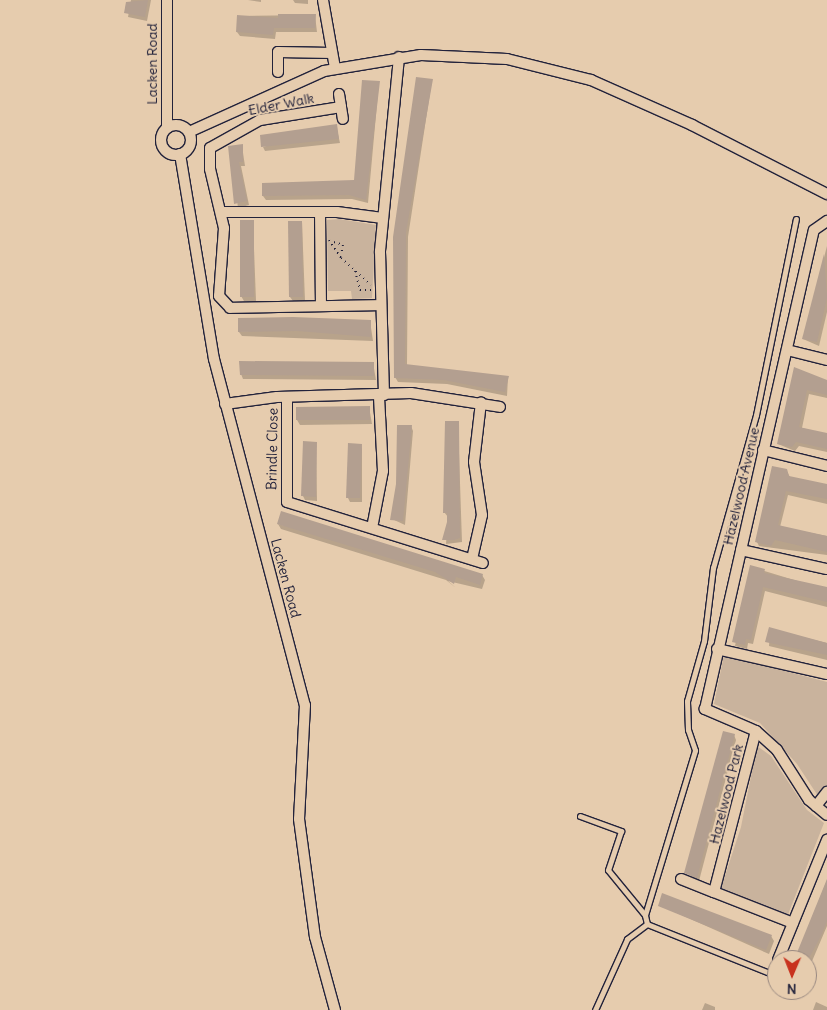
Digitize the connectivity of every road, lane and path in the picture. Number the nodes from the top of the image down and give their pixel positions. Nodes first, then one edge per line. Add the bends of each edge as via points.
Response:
1 (167, 0) edge
2 (323, 0) edge
3 (332, 53) junction
4 (399, 57) junction
5 (335, 68) junction
6 (278, 72) dead end
7 (339, 94) dead end
8 (341, 107) junction
9 (343, 120) dead end
10 (167, 128) junction
11 (189, 132) junction
12 (180, 154) junction
13 (827, 194) edge
14 (222, 212) junction
15 (320, 212) junction
16 (383, 218) junction
17 (796, 219) dead end
18 (827, 221) edge
19 (326, 239) dead end
20 (334, 242) junction
21 (341, 258) junction
22 (355, 270) junction
23 (380, 305) junction
24 (321, 306) junction
25 (787, 350) junction
26 (827, 360) edge
27 (381, 395) junction
28 (287, 397) junction
29 (481, 402) junction
30 (225, 404) junction
31 (500, 406) dead end
32 (763, 450) junction
33 (827, 466) edge
34 (372, 528) junction
35 (741, 550) junction
36 (472, 559) junction
37 (483, 563) dead end
38 (827, 569) edge
39 (718, 649) junction
40 (827, 674) edge
41 (756, 731) junction
42 (827, 792) edge
43 (816, 806) junction
44 (827, 815) edge
45 (580, 816) dead end
46 (827, 840) edge
47 (681, 879) dead end
48 (714, 892) junction
49 (645, 915) junction
50 (793, 923) junction
51 (647, 924) junction
52 (782, 950) edge
53 (767, 972) edge
54 (335, 1010) edge
55 (595, 1010) edge

1 - 10 street, Lacken Road
2 - 3 street
3 - 5 street
3 - 6 street via 278,52
4 - 5 street
4 - 13 street via 463,55 507,59 583,78 692,125
4 - 16 street
5 - 11 street via 271,92
7 - 8 street
8 - 9 street
8 - 14 street, Elder Walk via 260,120 214,143 208,160
10 - 11 street via 181,126
10 - 12 street, Lacken Road via 162,145 168,153
11 - 12 street via 190,146
12 - 30 street, Lacken Road via 195,263
14 - 15 street
14 - 24 street, Elder Walk via 218,290 225,305
15 - 16 street
15 - 24 street
16 - 23 street
17 - 49 lane via 756,415 713,568 704,640 687,701 688,730 695,750
18 - 25 street, Hazelwood Avenue via 814,230
19 - 20 path
20 - 21 path
20 - 21 path via 343,245
21 - 22 path
22 - 22 path via 360,290 376,290 362,276
23 - 24 street, Elder Walk
23 - 27 street
25 - 26 street
25 - 32 street, Hazelwood Avenue
27 - 28 street, Brindle Close
27 - 29 street, Brindle Close via 429,394
27 - 34 street via 383,471
28 - 30 street, Brindle Close
28 - 34 street, Brindle Close via 287,502
29 - 31 street, Brindle Close
29 - 36 street via 474,462 482,515
30 - 54 street, Lacken Road via 305,705 299,819 316,943
32 - 33 street
32 - 35 street, Hazelwood Avenue
34 - 36 street, Brindle Close
35 - 38 street
35 - 39 street, Hazelwood Avenue
36 - 37 street, Brindle Close
39 - 40 street
39 - 41 street, Hazelwood Avenue via 705,709
41 - 43 street, Hazelwood Park via 777,750
41 - 48 street, Hazelwood Park
42 - 43 street
43 - 44 street, Hazelwood Park
45 - 49 lane via 621,831 608,870
46 - 50 street
47 - 48 street
48 - 50 street
49 - 51 lane
50 - 52 street
51 - 53 lane
51 - 55 lane via 627,940

